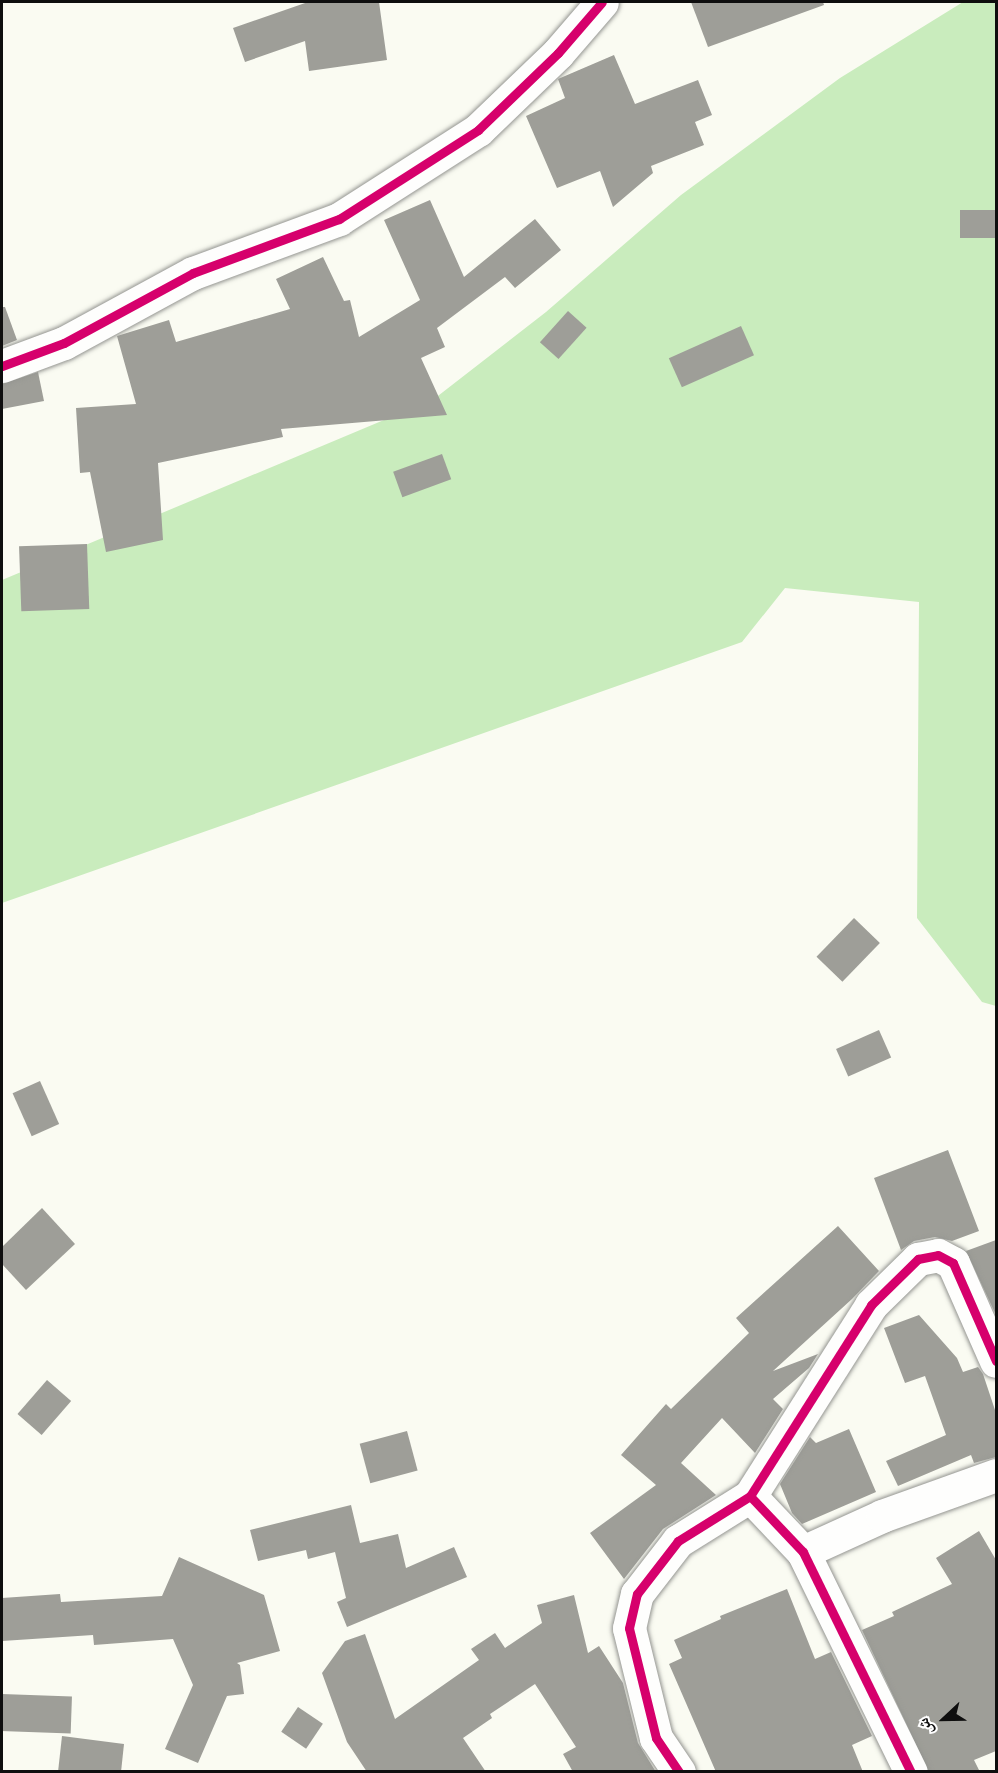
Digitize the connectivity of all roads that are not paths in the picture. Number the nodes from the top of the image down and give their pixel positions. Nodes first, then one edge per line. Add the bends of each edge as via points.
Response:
1 (602, 2) edge
2 (2, 366) edge
3 (996, 1361) edge
4 (996, 1474) edge
5 (750, 1496) junction
6 (803, 1552) junction
7 (679, 1772) edge
8 (911, 1772) edge

1 - 2 street via 558,53 478,130 339,219 193,273 64,343
3 - 5 street via 953,1263 938,1255 918,1259 871,1305
4 - 6 street via 882,1516
5 - 6 street
5 - 7 street via 678,1541 637,1594 629,1628 656,1738
6 - 8 street

